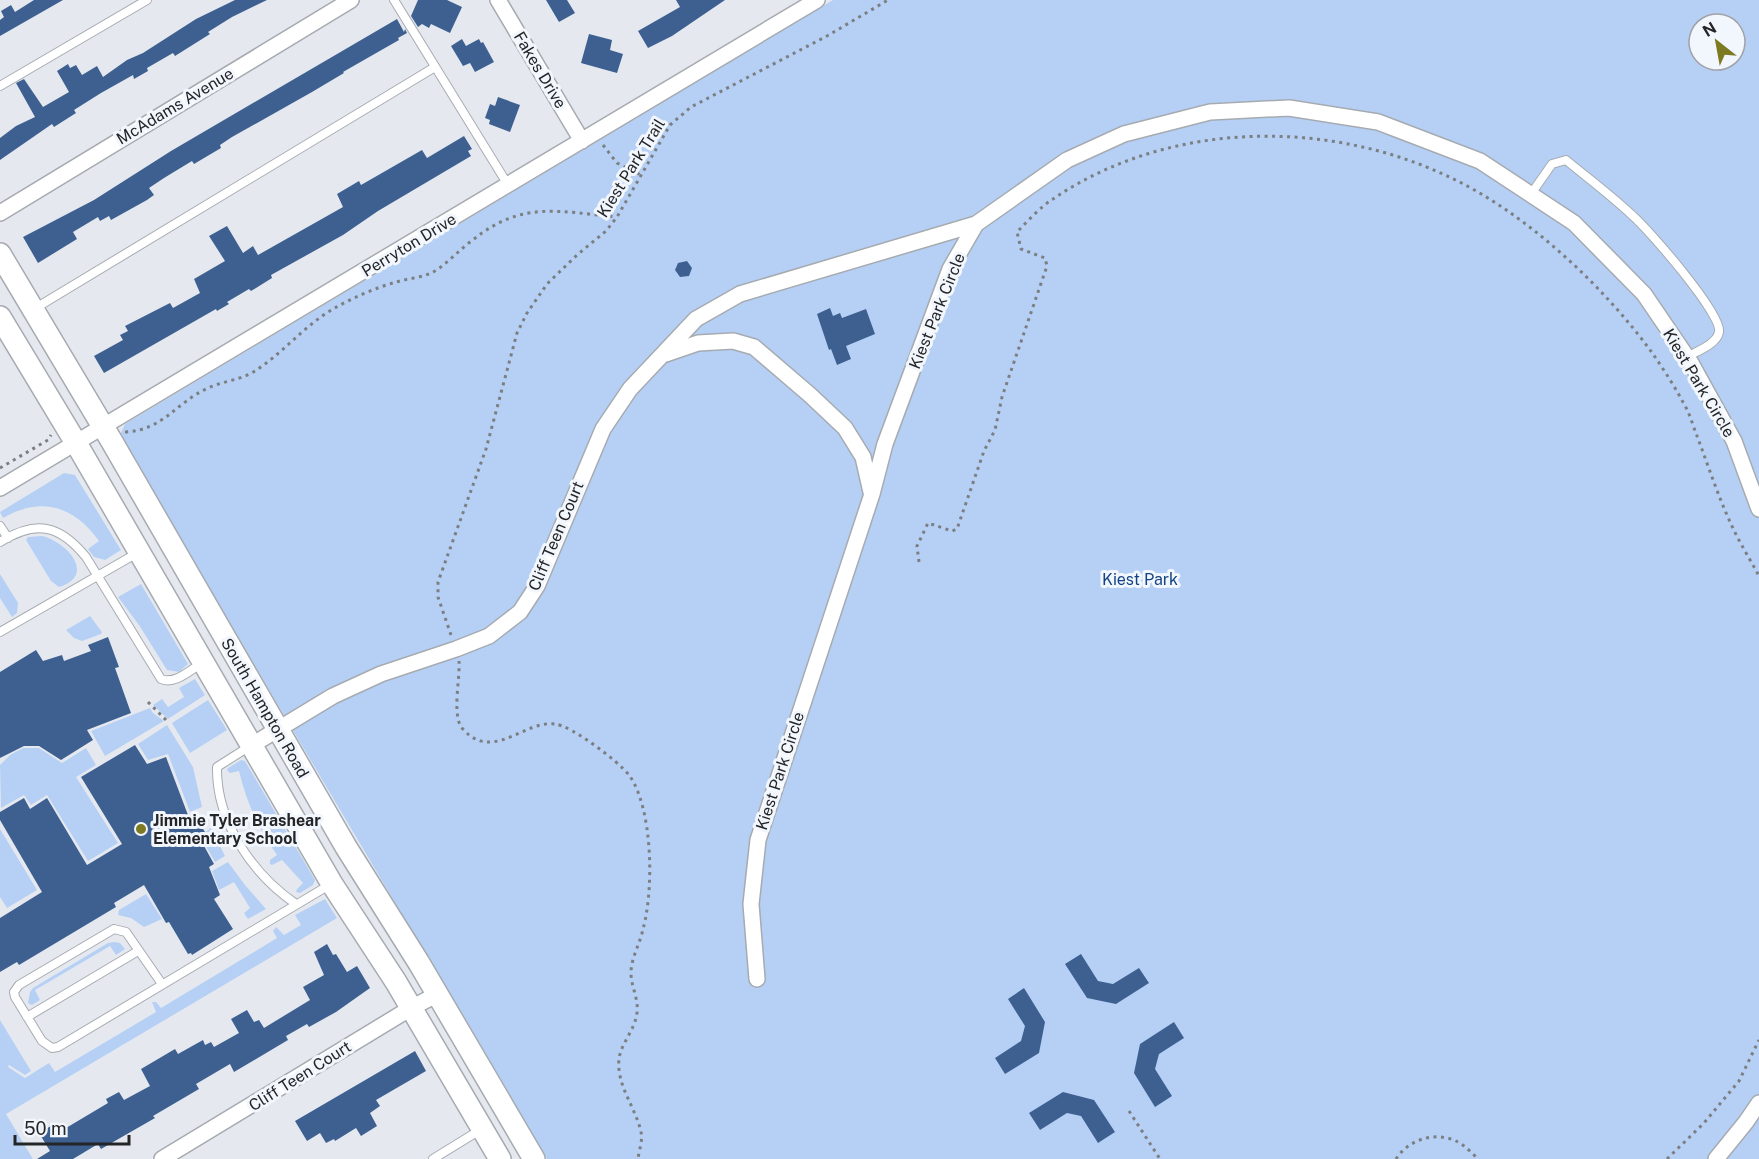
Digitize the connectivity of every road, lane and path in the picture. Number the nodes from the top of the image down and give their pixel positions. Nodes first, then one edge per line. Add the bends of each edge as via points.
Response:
1 (147, 0) edge
2 (351, 0) edge
3 (394, 0) edge
4 (498, 0) edge
5 (817, 0) edge
6 (888, 0) edge
7 (435, 67) junction
8 (0, 86) edge
9 (582, 141) junction
10 (600, 141) dead end
11 (641, 175) junction
12 (508, 186) junction
13 (1530, 194) junction
14 (0, 213) edge
15 (617, 217) junction
16 (976, 225) junction
17 (0, 254) edge
18 (33, 309) junction
19 (0, 316) edge
20 (1688, 357) junction
21 (659, 358) junction
22 (112, 430) junction
23 (51, 435) dead end
24 (76, 443) junction
25 (0, 468) edge
26 (0, 488) edge
27 (872, 494) junction
28 (1759, 509) edge
29 (0, 526) edge
30 (4, 540) edge
31 (140, 552) junction
32 (919, 562) dead end
33 (97, 576) junction
34 (1759, 576) edge
35 (0, 632) edge
36 (453, 640) dead end
37 (458, 656) dead end
38 (204, 663) junction
39 (148, 702) dead end
40 (168, 722) dead end
41 (278, 729) junction
42 (252, 745) junction
43 (332, 884) junction
44 (296, 904) junction
45 (138, 951) junction
46 (757, 979) dead end
47 (162, 984) junction
48 (438, 994) junction
49 (411, 1008) junction
50 (27, 1017) junction
51 (1759, 1040) edge
52 (1759, 1103) edge
53 (1129, 1111) dead end
54 (482, 1128) junction
55 (162, 1159) edge
56 (432, 1159) edge
57 (500, 1159) edge
58 (534, 1159) edge
59 (638, 1159) edge
60 (1160, 1159) edge
61 (1396, 1159) edge
62 (1478, 1159) edge
63 (1667, 1159) edge
64 (1716, 1159) edge

1 - 8 lane
2 - 14 street, McAdams Avenue
3 - 7 lane
4 - 9 street, Fakes Drive
5 - 9 street, Perryton Drive
6 - 11 path, Kiest Park Trail via 691,107 670,125
7 - 12 lane
7 - 18 lane
9 - 12 street, Perryton Drive
10 - 11 path via 617,163
11 - 15 path, Kiest Park Trail
12 - 22 street, Perryton Drive
13 - 16 street, Kiest Park Circle via 1480,161 1378,122 1289,108 1244,110 1210,112 1124,134 1067,160
13 - 20 street, Kiest Park Circle via 1574,223 1644,294
13 - 20 lane via 1552,164 1566,160 1634,216 1680,268 1719,328 1714,341
15 - 22 path via 550,211 511,217 474,239 434,272 381,286 334,309 252,373 195,395 154,426 141,431
15 - 36 path, Kiest Park Trail via 547,284 518,333 486,449 438,582 438,597
16 - 21 street, Cliff Teen Court via 740,294 696,319
16 - 27 street, Kiest Park Circle via 950,269 885,444
17 - 18 main road, South Hampton Road
18 - 22 main road, South Hampton Road
19 - 24 main road, South Hampton Road
20 - 28 street, Kiest Park Circle via 1734,441
21 - 27 street, Cliff Teen Court via 699,343 732,341 753,347 845,428 863,457
21 - 41 street, Cliff Teen Court via 630,389 603,429 537,586 520,612 489,636 381,674 333,696
22 - 24 street, Perryton Drive
22 - 41 main road, South Hampton Road
23 - 25 path
24 - 26 street, Perryton Drive
24 - 31 main road, South Hampton Road
27 - 46 street, Kiest Park Circle via 758,840 751,904
29 - 30 lane
30 - 33 lane via 28,529 49,528 79,549
31 - 33 lane
31 - 38 main road, South Hampton Road
32 - 34 path via 917,546 927,523 957,529 995,430 1002,397 1047,266 1045,258 1021,249 1017,232 1051,199 1133,157 1219,139 1300,137 1392,154 1446,175 1498,204 1560,251 1597,287 1652,353 1685,405 1731,523
33 - 35 lane
33 - 38 lane via 160,679 175,680
37 - 59 path via 460,724 474,738 486,742 502,740 553,723 568,726 615,762 637,789 648,833 649,877 644,929 631,973 638,1012 619,1057 619,1068 642,1134
38 - 42 main road, South Hampton Road
39 - 40 path
41 - 42 street, Cliff Teen Court
41 - 48 main road, South Hampton Road
42 - 43 main road, South Hampton Road
42 - 44 lane via 217,767 220,803 234,835 264,876
43 - 44 lane
43 - 49 main road, South Hampton Road
44 - 47 lane
45 - 47 lane
45 - 50 lane
45 - 50 lane via 126,932 114,929 19,985 14,994
47 - 50 lane via 58,1047 46,1046
48 - 49 street, Cliff Teen Court
48 - 58 main road, South Hampton Road
49 - 54 main road, South Hampton Road
49 - 55 street, Cliff Teen Court
51 - 63 path via 1739,1081
52 - 64 street
53 - 60 path
54 - 56 lane
54 - 57 main road, South Hampton Road
61 - 62 path via 1411,1144 1440,1137 1457,1141

